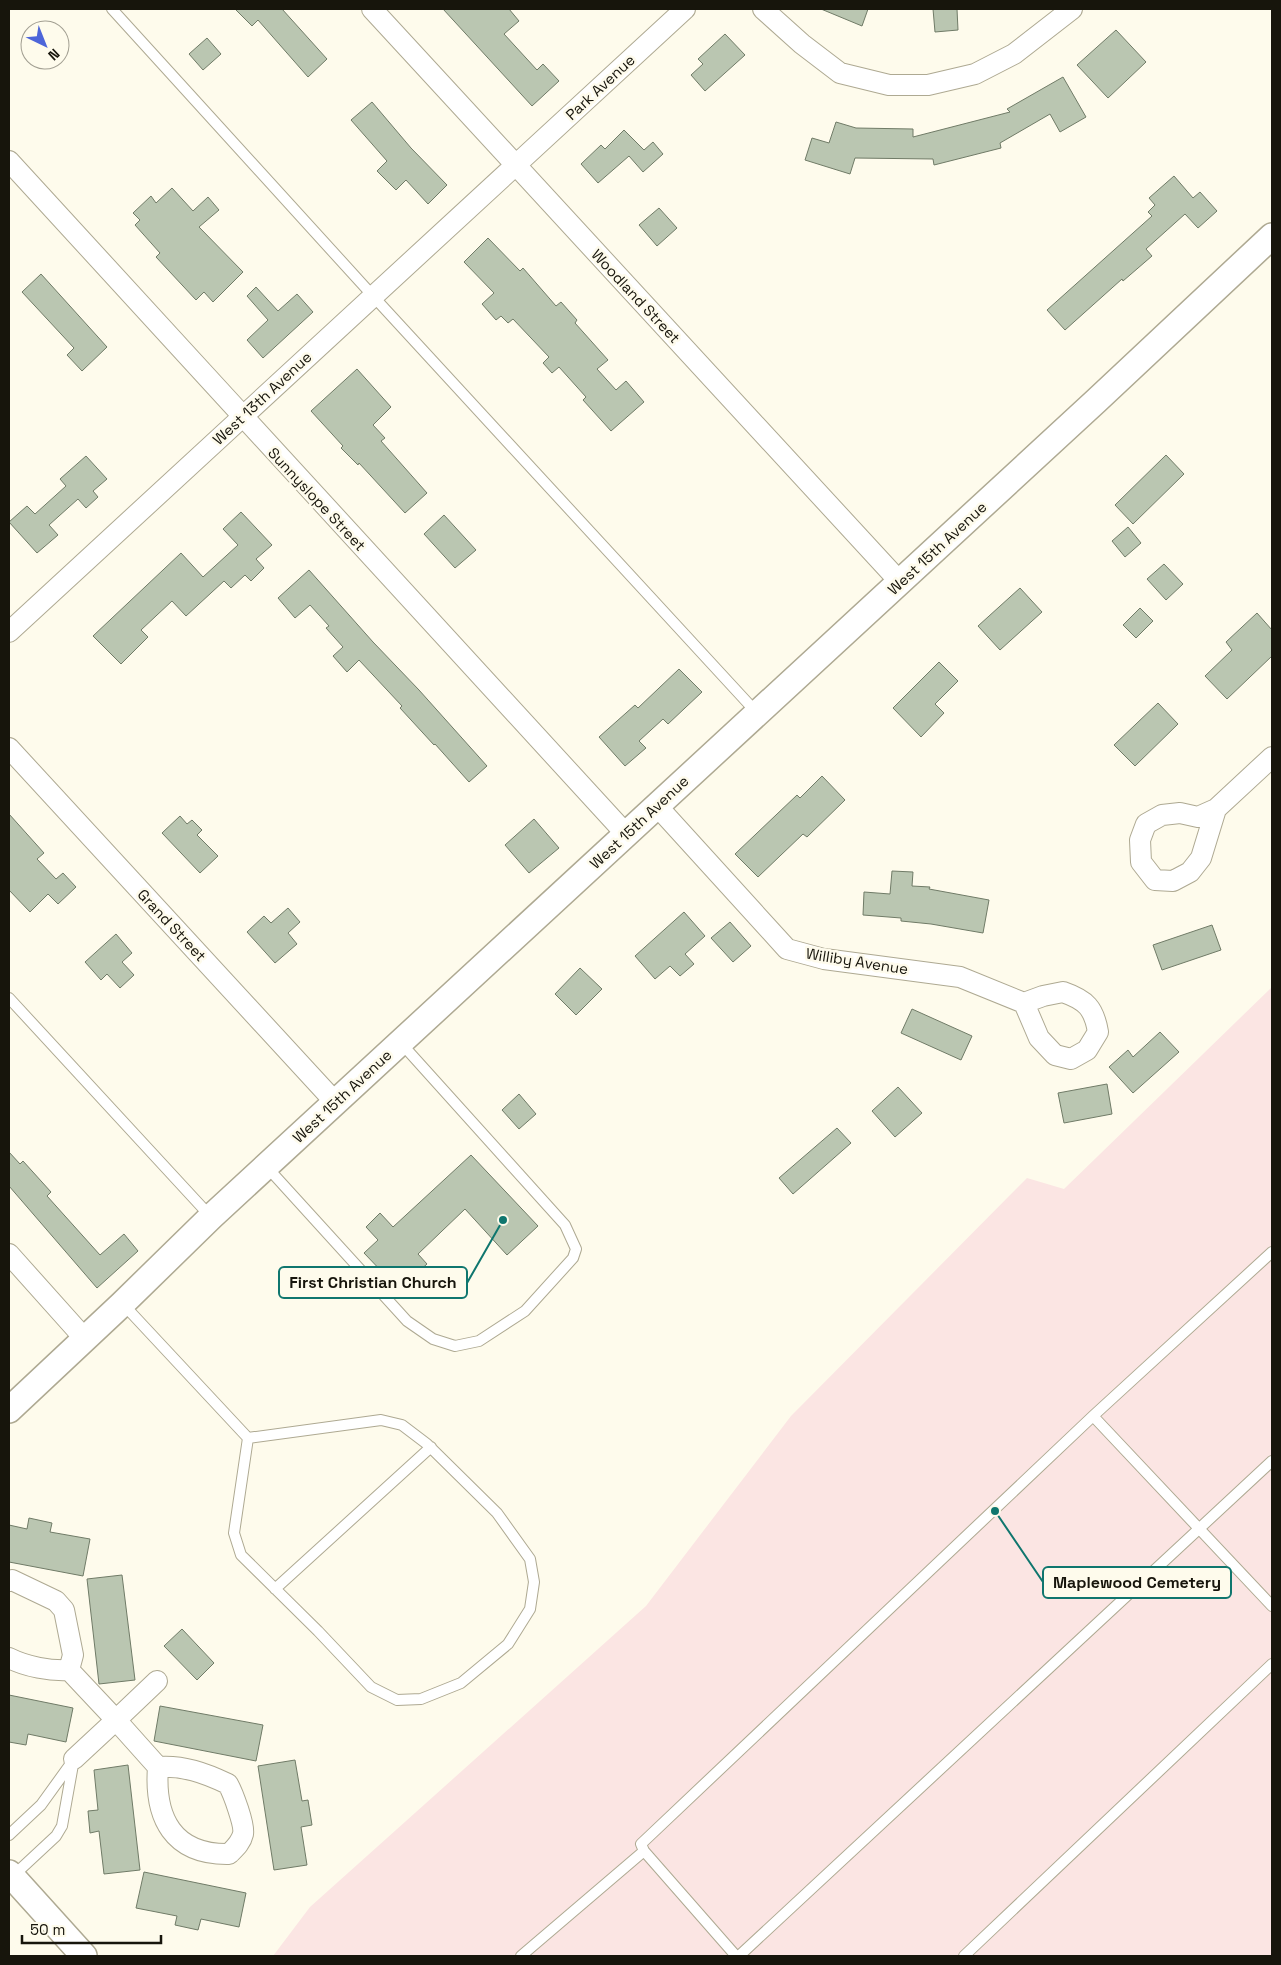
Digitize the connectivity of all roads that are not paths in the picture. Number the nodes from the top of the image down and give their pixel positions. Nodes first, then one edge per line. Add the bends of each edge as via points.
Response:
1 (112, 9) edge
2 (372, 9) edge
3 (685, 9) edge
4 (763, 9) edge
5 (1072, 9) edge
6 (9, 162) edge
7 (515, 165) junction
8 (1272, 236) edge
9 (373, 296) junction
10 (242, 417) junction
11 (900, 582) junction
12 (9, 632) edge
13 (757, 714) junction
14 (9, 748) edge
15 (1272, 757) edge
16 (657, 806) junction
17 (1216, 809) dead end
18 (626, 834) junction
19 (9, 998) edge
20 (1024, 1004) dead end
21 (400, 1042) junction
22 (335, 1102) junction
23 (266, 1166) junction
24 (211, 1217) junction
25 (1272, 1252) edge
26 (9, 1254) edge
27 (122, 1304) junction
28 (85, 1338) junction
29 (9, 1410) edge
30 (1093, 1416) junction
31 (248, 1438) junction
32 (430, 1447) junction
33 (1272, 1461) edge
34 (1199, 1528) junction
35 (9, 1581) edge
36 (275, 1589) junction
37 (1272, 1606) edge
38 (9, 1658) edge
39 (1272, 1664) edge
40 (70, 1670) junction
41 (157, 1682) dead end
42 (116, 1720) junction
43 (74, 1759) junction
44 (158, 1767) junction
45 (9, 1835) edge
46 (644, 1851) junction
47 (10, 1875) edge
48 (84, 1956) edge
49 (521, 1956) edge
50 (738, 1956) edge
51 (964, 1956) edge

1 - 9 lane
2 - 7 street, Woodland Street
3 - 7 street, Park Avenue
4 - 5 street via 840,73 889,85 928,85 975,74 1014,54
6 - 10 street, Sunnyslope Street
7 - 9 street, West 13th Avenue
7 - 11 street, Woodland Street
8 - 11 street, West 15th Avenue
9 - 10 street, West 13th Avenue
9 - 13 lane
10 - 12 street, West 13th Avenue
10 - 18 street, Sunnyslope Street
11 - 13 street, West 15th Avenue
13 - 16 street, West 15th Avenue
14 - 22 street, Grand Street
15 - 17 street
16 - 18 street, West 15th Avenue
16 - 20 street, Williby Avenue via 787,949 824,959 960,977
18 - 21 street, West 15th Avenue
19 - 24 lane
21 - 22 street, West 15th Avenue
21 - 23 lane via 565,1225 576,1249 573,1258 525,1311 479,1340 455,1346 433,1339 407,1321
22 - 23 street, West 15th Avenue
23 - 24 street, West 15th Avenue
24 - 27 street, West 15th Avenue
25 - 30 lane
26 - 28 street
27 - 28 street, West 15th Avenue
27 - 31 lane
28 - 29 street, West 15th Avenue
30 - 34 lane
30 - 46 lane via 641,1844
31 - 32 lane via 381,1420 402,1425
31 - 36 lane via 234,1533 241,1555
32 - 36 lane
32 - 36 lane via 497,1513 530,1559 534,1582 530,1609 508,1644 460,1683 421,1699 397,1700 370,1687
33 - 34 lane
34 - 37 lane
34 - 50 lane
35 - 40 street via 56,1601 64,1610 72,1655
38 - 40 street via 53,1671
39 - 51 lane
40 - 42 street
41 - 42 street
42 - 43 street
42 - 44 street
43 - 45 lane via 41,1805
43 - 47 lane via 62,1826 56,1836
44 - 44 street via 158,1797 167,1825 175,1836 188,1845 215,1854 229,1854 239,1844 244,1832 228,1784 187,1768
46 - 49 lane
46 - 50 lane
47 - 48 street

